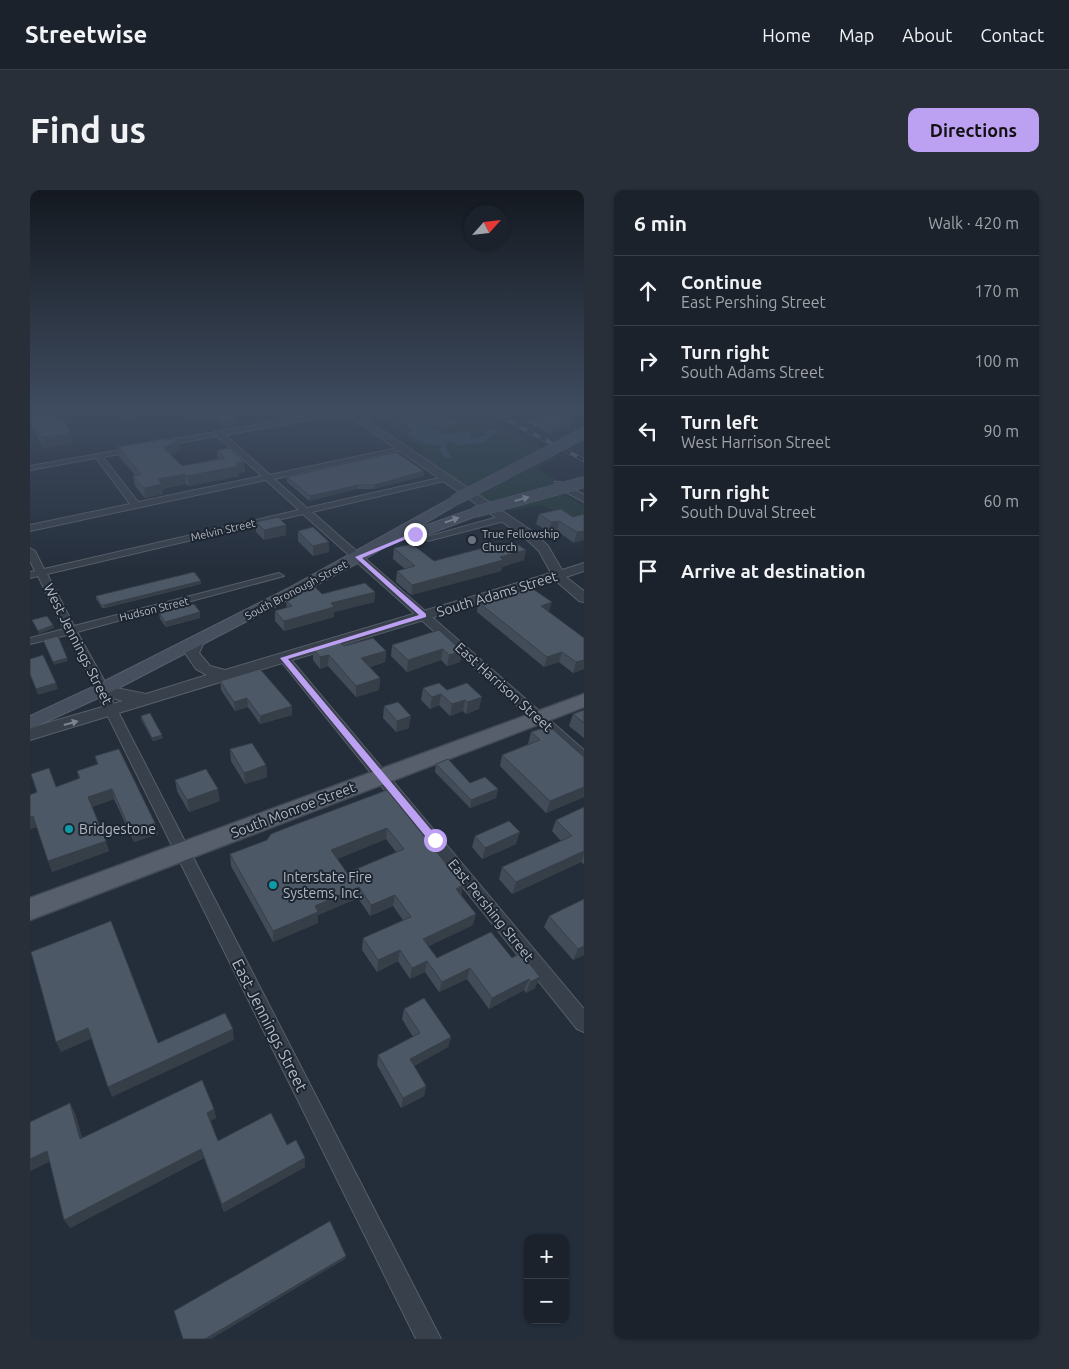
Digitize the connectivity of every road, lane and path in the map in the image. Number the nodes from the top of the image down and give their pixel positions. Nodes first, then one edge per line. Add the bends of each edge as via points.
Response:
1 (49, 465) edge
2 (105, 465) edge
3 (254, 465) edge
4 (333, 465) edge
5 (424, 465) edge
6 (523, 465) edge
7 (30, 468) edge
8 (269, 478) junction
9 (445, 478) junction
10 (584, 482) edge
11 (558, 484) dead end
12 (584, 499) edge
13 (136, 506) junction
14 (306, 511) junction
15 (505, 518) junction
16 (30, 528) edge
17 (428, 538) dead end
18 (30, 551) edge
19 (358, 557) junction
20 (584, 568) edge
21 (35, 573) edge
22 (558, 575) junction
23 (279, 576) dead end
24 (584, 598) edge
25 (424, 616) junction
26 (70, 630) junction
27 (30, 641) edge
28 (196, 642) junction
29 (284, 658) junction
30 (225, 676) junction
31 (101, 690) junction
32 (151, 698) junction
33 (584, 700) edge
34 (112, 711) junction
35 (539, 717) junction
36 (30, 722) edge
37 (30, 734) edge
38 (584, 758) edge
39 (382, 776) junction
40 (183, 852) junction
41 (30, 909) edge
42 (584, 1023) edge
43 (429, 1339) edge

1 - 7 street
2 - 13 street
3 - 8 street, East Harrison Street
4 - 8 street
5 - 9 street
6 - 19 main road, South Bronough Street, bridge via 402,529
8 - 13 street
8 - 14 street, East Harrison Street
9 - 14 street, Melvin Street
9 - 15 street
19 -> 10 main road, bridge via 475,512
11 - 12 street
13 - 16 street
14 - 19 street, East Harrison Street
14 - 21 street, Melvin Street
15 - 17 street
15 - 22 street via 540,544
18 - 21 street, West Jennings Street
19 - 25 street, East Harrison Street
19 - 28 main road, South Bronough Street
20 - 22 street, South Adams Street
21 - 26 street, West Jennings Street
22 - 24 street
22 - 25 street, South Adams Street
23 - 26 street, Hudson Street
25 - 29 street, South Adams Street
25 - 35 street, East Harrison Street
26 - 27 street, Hudson Street
26 - 31 street, West Jennings Street
28 - 30 street via 192,652 196,664 206,671
28 - 31 main road, South Bronough Street
29 - 30 street, South Adams Street
29 - 39 street, East Pershing Street
30 - 32 street, South Adams Street
31 - 32 street, South Adams Street via 128,697
31 - 34 street, West Jennings Street
31 - 36 main road, South Bronough Street
32 - 34 street, South Adams Street
33 - 35 main road, South Monroe Street
37 -> 34 street, South Adams Street
34 - 40 street, East Jennings Street
35 - 38 street, East Harrison Street
35 - 39 main road, South Monroe Street
39 - 40 main road, South Monroe Street
39 - 42 street, East Pershing Street
40 - 41 main road, South Monroe Street
40 - 43 street, East Jennings Street

